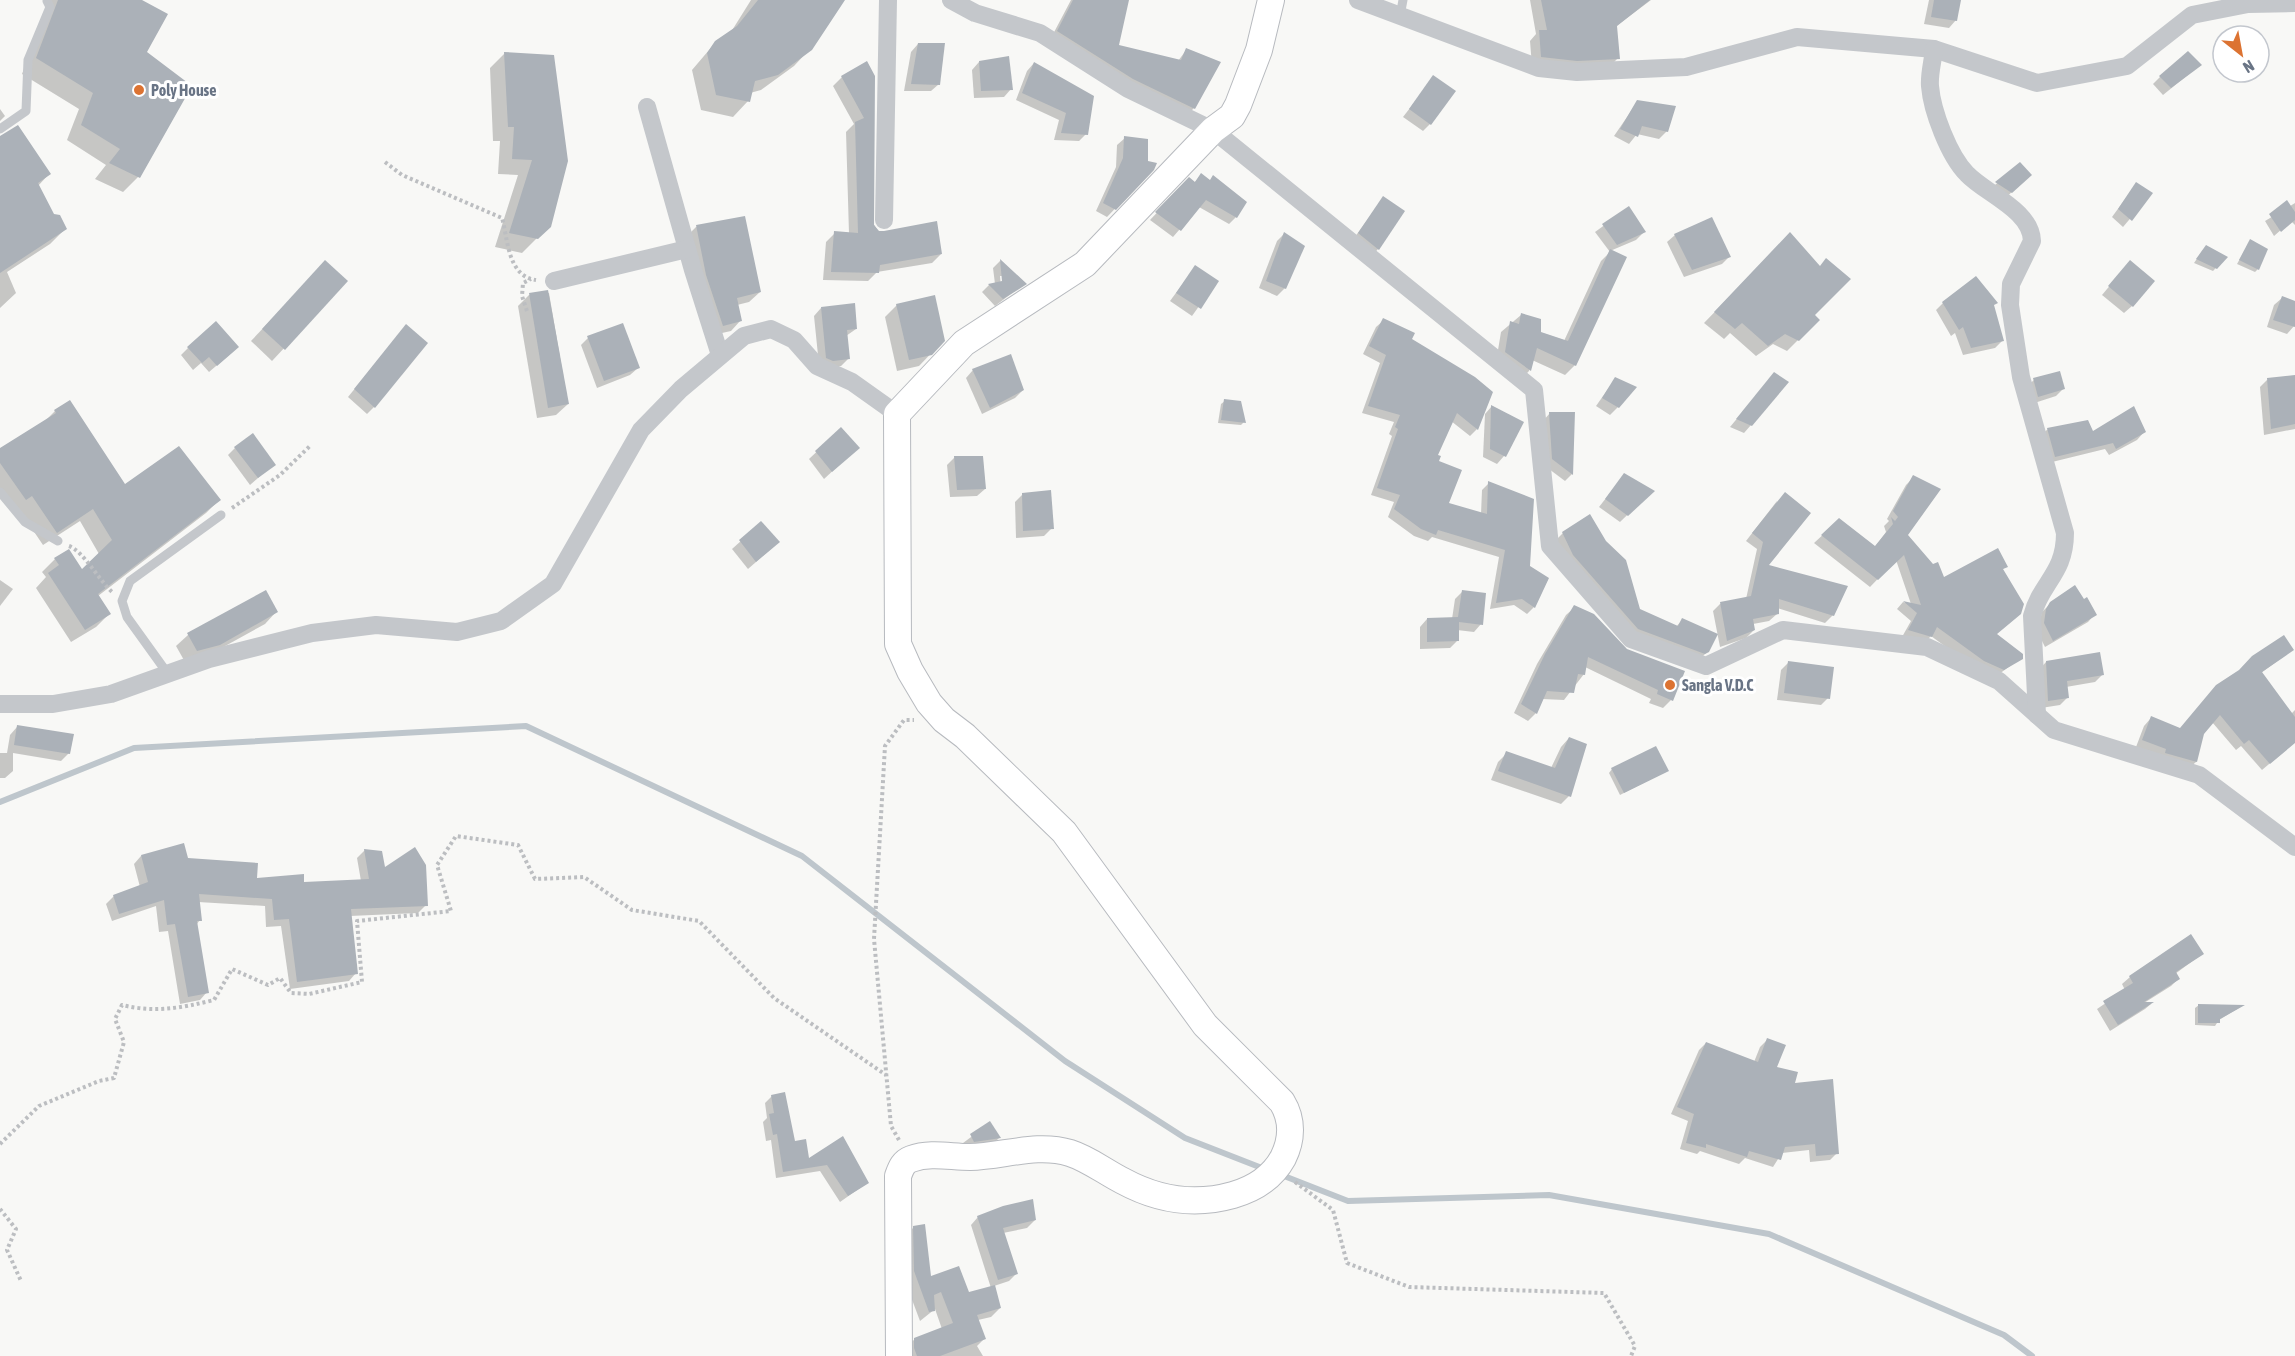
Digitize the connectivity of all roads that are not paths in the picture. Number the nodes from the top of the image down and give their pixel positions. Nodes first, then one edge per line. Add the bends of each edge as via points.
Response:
1 (47, 0) edge
2 (888, 0) edge
3 (951, 0) edge
4 (1270, 0) edge
5 (1358, 0) edge
6 (2295, 3) edge
7 (1402, 8) edge
8 (1934, 49) junction
9 (647, 107) dead end
10 (0, 129) edge
11 (1213, 130) junction
12 (884, 220) dead end
13 (687, 249) junction
14 (554, 281) road end
15 (720, 355) junction
16 (897, 414) junction
17 (0, 492) edge
18 (221, 515) road end
19 (57, 541) road end
20 (168, 674) junction
21 (0, 704) edge
22 (2037, 715) junction
23 (2295, 847) edge
24 (899, 1356) edge

1 - 10 lane via 50,7 28,60 26,111
2 - 12 street
3 - 11 street via 975,13 1040,33 1128,89
4 - 11 street via 1258,50 1238,105 1232,116
5 - 7 street
6 - 8 street via 2248,4 2192,15 2127,66 2037,83
7 - 8 street via 1539,68 1577,72 1686,67 1797,37
8 - 22 street via 1930,86 1939,126 1965,172 2016,212 2032,233 2032,241 2011,284 2010,305 2021,377 2065,533 2059,570 2032,616
9 - 13 street
11 - 16 street via 1085,264 964,343
11 - 22 street via 1534,390 1550,546 1631,639 1706,666 1784,630 1927,647 1999,681
13 - 14 street
13 - 15 street
15 - 16 street via 744,336 771,329 794,340 816,366 852,382
15 - 20 street via 641,430 552,584 501,621 457,632 376,625 312,633 209,659
16 - 24 street via 898,644 924,695 944,720 1064,832 1204,1025 1282,1102 1289,1114 1290,1134 1277,1168 1249,1190 1206,1201 1177,1201 1124,1182 1071,1154 1045,1148 909,1159 898,1176
17 - 19 lane via 25,522
18 - 20 lane via 130,581 122,601 127,617
20 - 21 street via 111,694 53,704
22 - 23 street via 2055,730 2199,775

